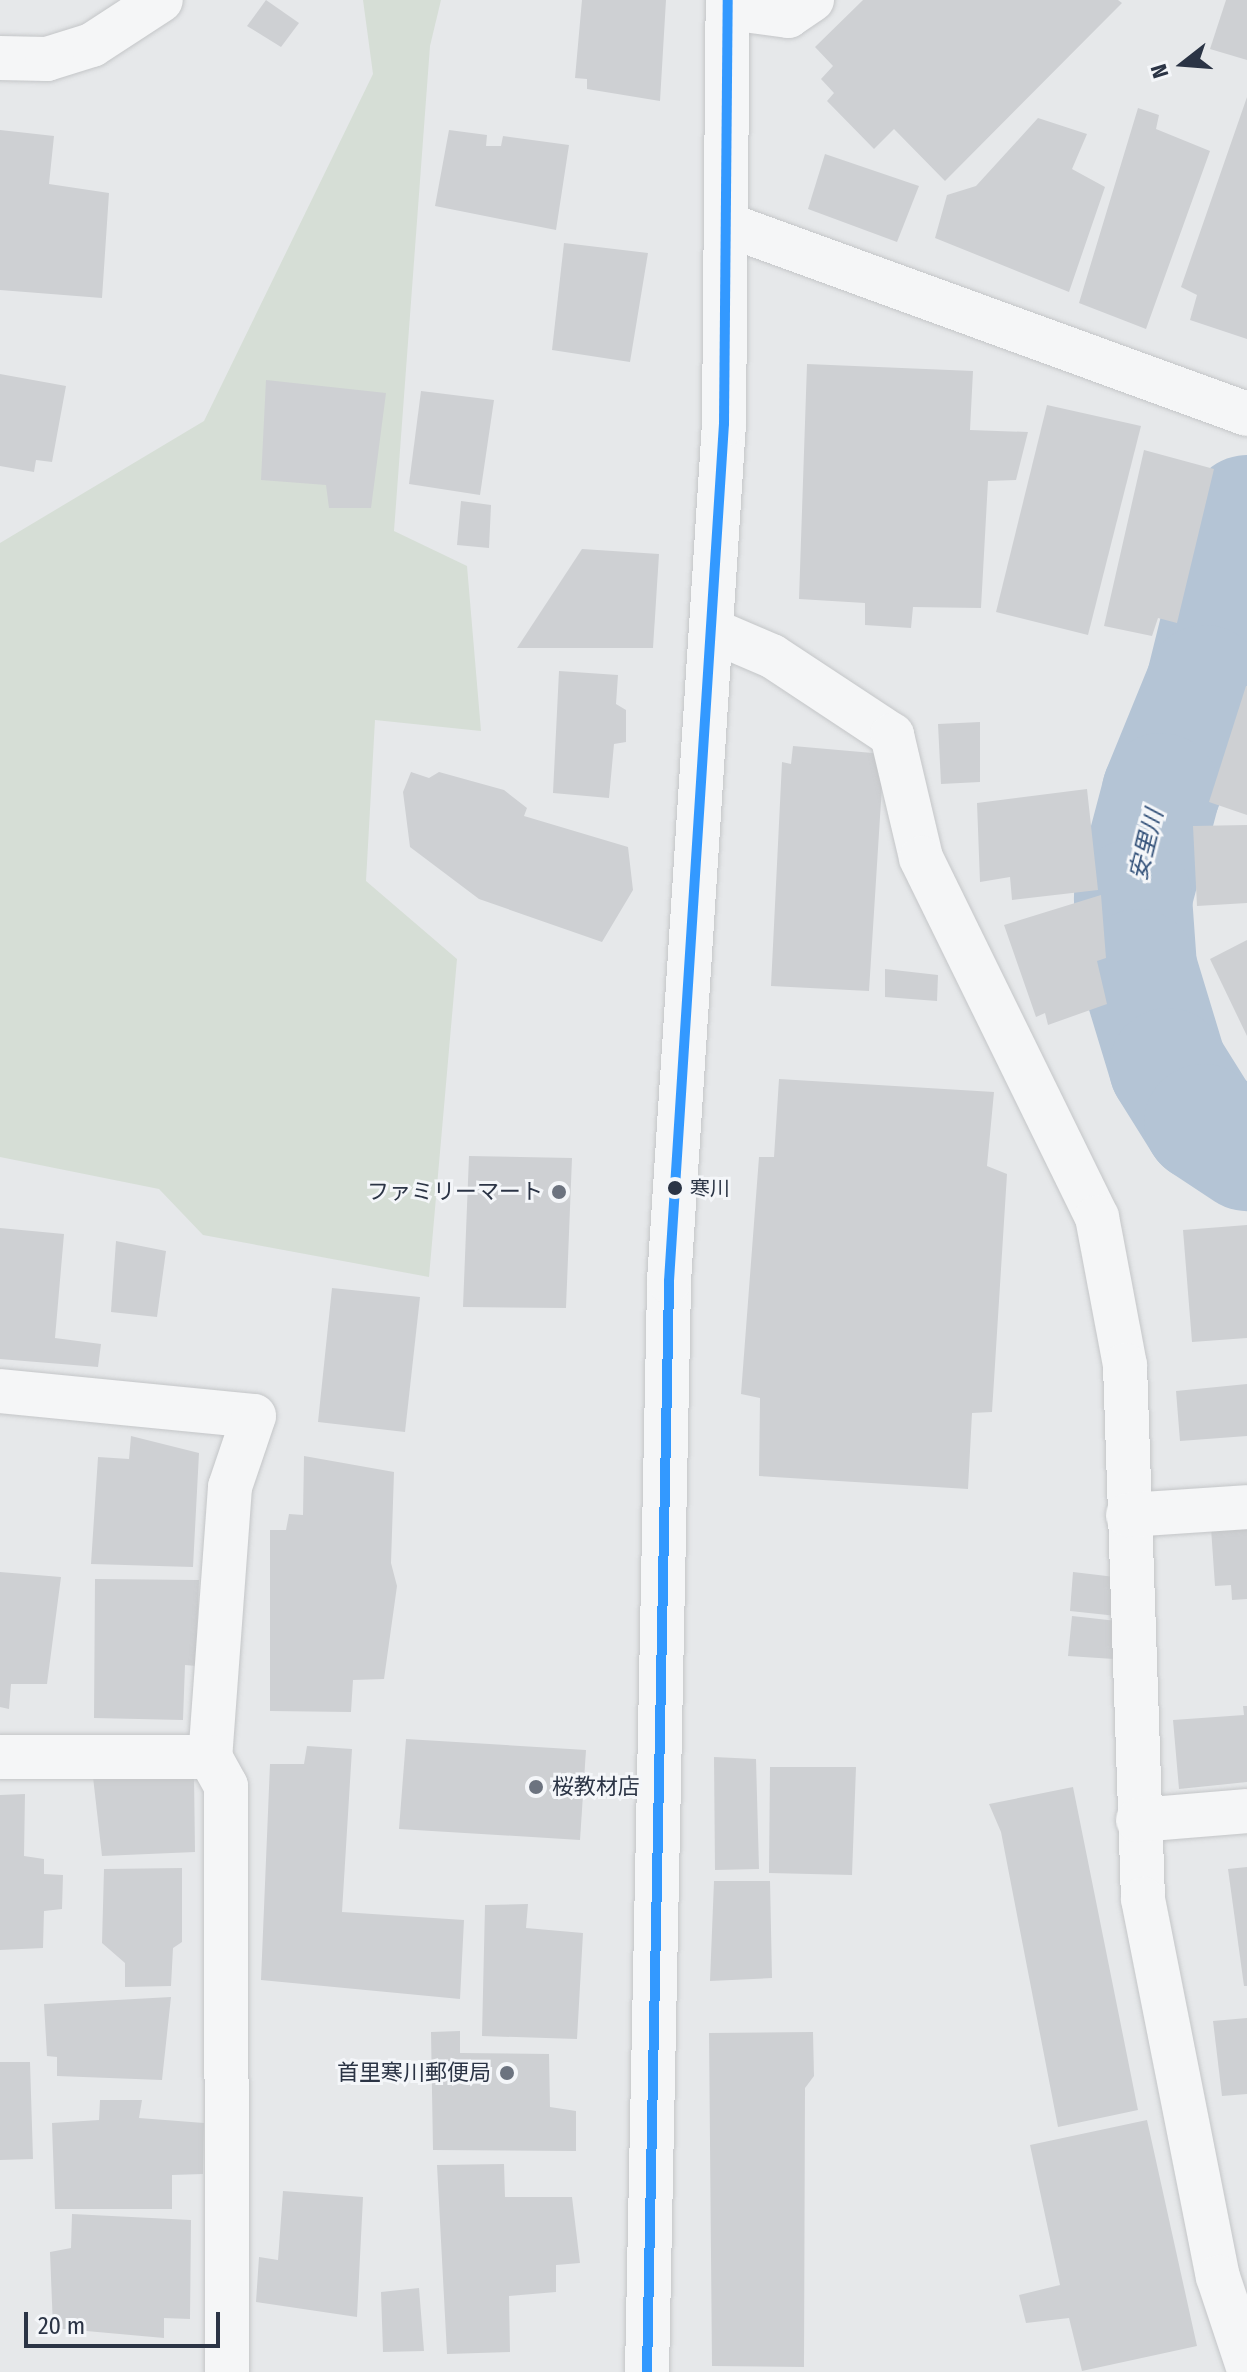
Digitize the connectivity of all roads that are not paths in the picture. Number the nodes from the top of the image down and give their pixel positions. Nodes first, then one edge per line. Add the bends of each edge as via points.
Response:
1 (161, 0) edge
2 (812, 0) edge
3 (728, 4) edge
4 (0, 58) edge
5 (731, 226) junction
6 (1241, 412) edge
7 (711, 630) junction
8 (0, 1391) edge
9 (1247, 1507) edge
10 (1128, 1515) junction
11 (0, 1757) edge
12 (210, 1757) junction
13 (1247, 1811) edge
14 (1138, 1820) junction
15 (1247, 2364) edge
16 (227, 2372) edge
17 (647, 2372) edge

1 - 4 street via 92,45 47,59
2 - 3 street via 788,16
3 - 5 street
5 - 6 street
5 - 7 street
7 - 10 street via 772,656 892,735 921,858 1097,1217 1125,1365
7 - 17 street via 669,1281
8 - 12 street via 254,1416 230,1487
9 - 10 street
10 - 14 street
11 - 12 street
12 - 16 street via 226,1786
13 - 14 street
14 - 15 street via 1143,1899 1218,2277

